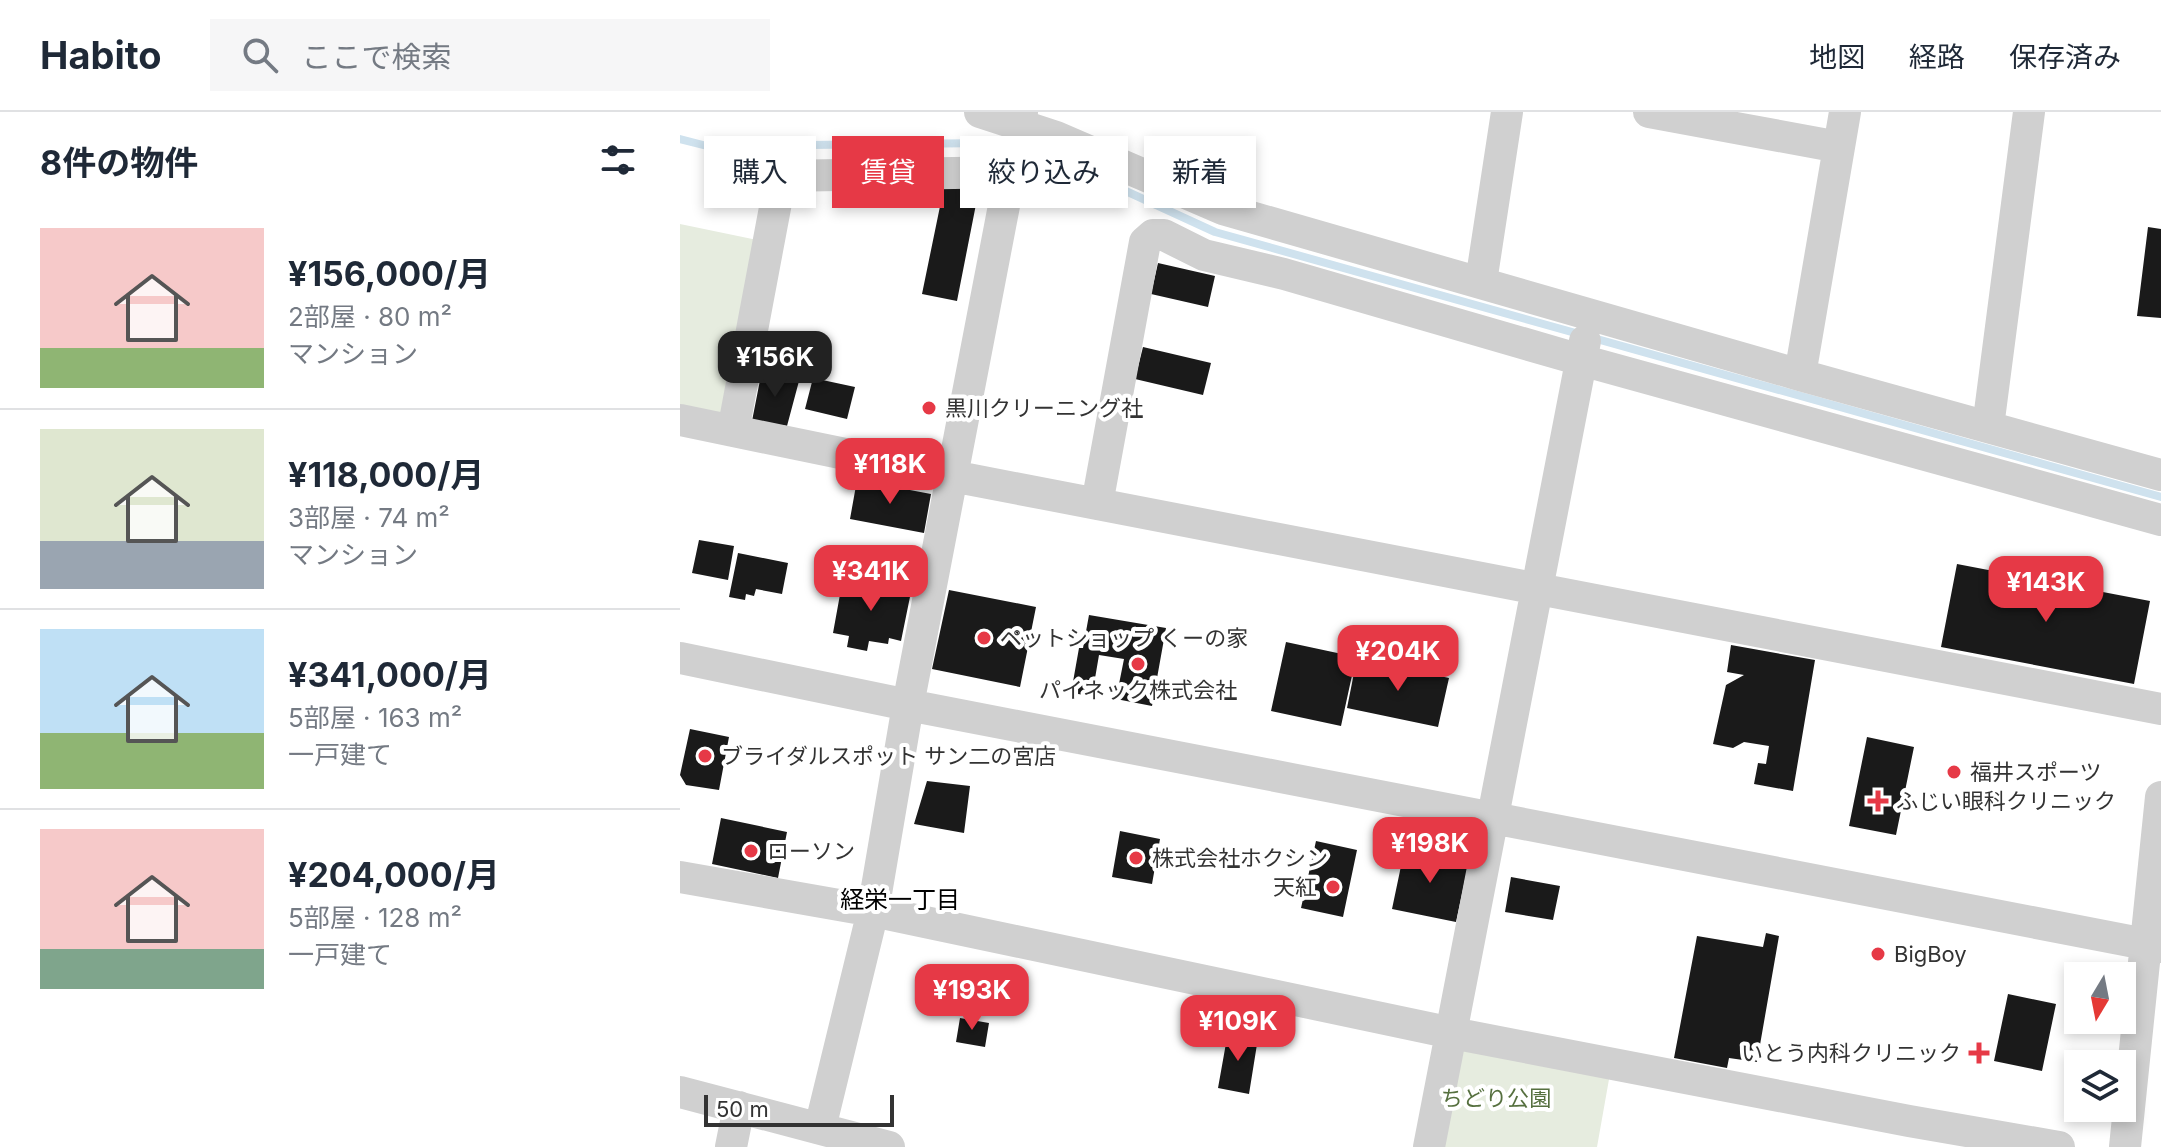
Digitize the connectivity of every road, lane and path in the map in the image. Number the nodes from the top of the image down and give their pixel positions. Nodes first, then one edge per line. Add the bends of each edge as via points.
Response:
1 (980, 112) edge
2 (1507, 112) edge
3 (1649, 112) edge
4 (1845, 112) edge
5 (2029, 112) edge
6 (1021, 119) edge
7 (1839, 147) junction
8 (960, 173) edge
9 (1004, 208) edge
10 (1481, 282) junction
11 (1590, 314) junction
12 (1581, 360) junction
13 (1800, 375) junction
14 (680, 420) edge
15 (1988, 427) junction
16 (733, 431) junction
17 (2161, 475) edge
18 (952, 476) junction
19 (1097, 504) junction
20 (2161, 520) edge
21 (1537, 589) junction
22 (680, 658) edge
23 (908, 705) junction
24 (2161, 709) edge
25 (2161, 797) edge
26 (1493, 819) junction
27 (680, 877) edge
28 (873, 911) junction
29 (2153, 946) edge
30 (1452, 1033) junction
31 (680, 1092) edge
32 (739, 1107) junction
33 (820, 1128) junction
34 (1928, 1136) edge
35 (731, 1147) edge
36 (889, 1147) edge
37 (1429, 1147) edge
38 (2059, 1147) edge
39 (2125, 1147) edge

1 - 6 street
2 - 10 street
3 - 7 street
4 - 7 street
5 - 15 street
6 - 10 street via 1223,209
7 - 13 street
8 - 16 street via 781,176
9 - 18 street
10 - 11 street
11 - 12 street
11 - 13 street
12 - 19 street via 1204,255 1164,235 1153,235 1145,242
12 - 20 street
12 - 21 street
13 - 15 street
14 - 16 street
15 - 17 street
16 - 18 street
18 - 19 street
18 - 23 street
19 - 21 street
21 - 24 street
21 - 26 street
22 - 23 street
23 - 26 street
23 - 28 street
25 - 29 street
26 - 29 street
26 - 30 street
27 - 28 street
28 - 30 street
28 - 33 street
29 - 39 street
30 - 34 street
30 - 37 street
31 - 32 street
32 - 33 street
32 - 35 street
33 - 36 street
34 - 38 street

